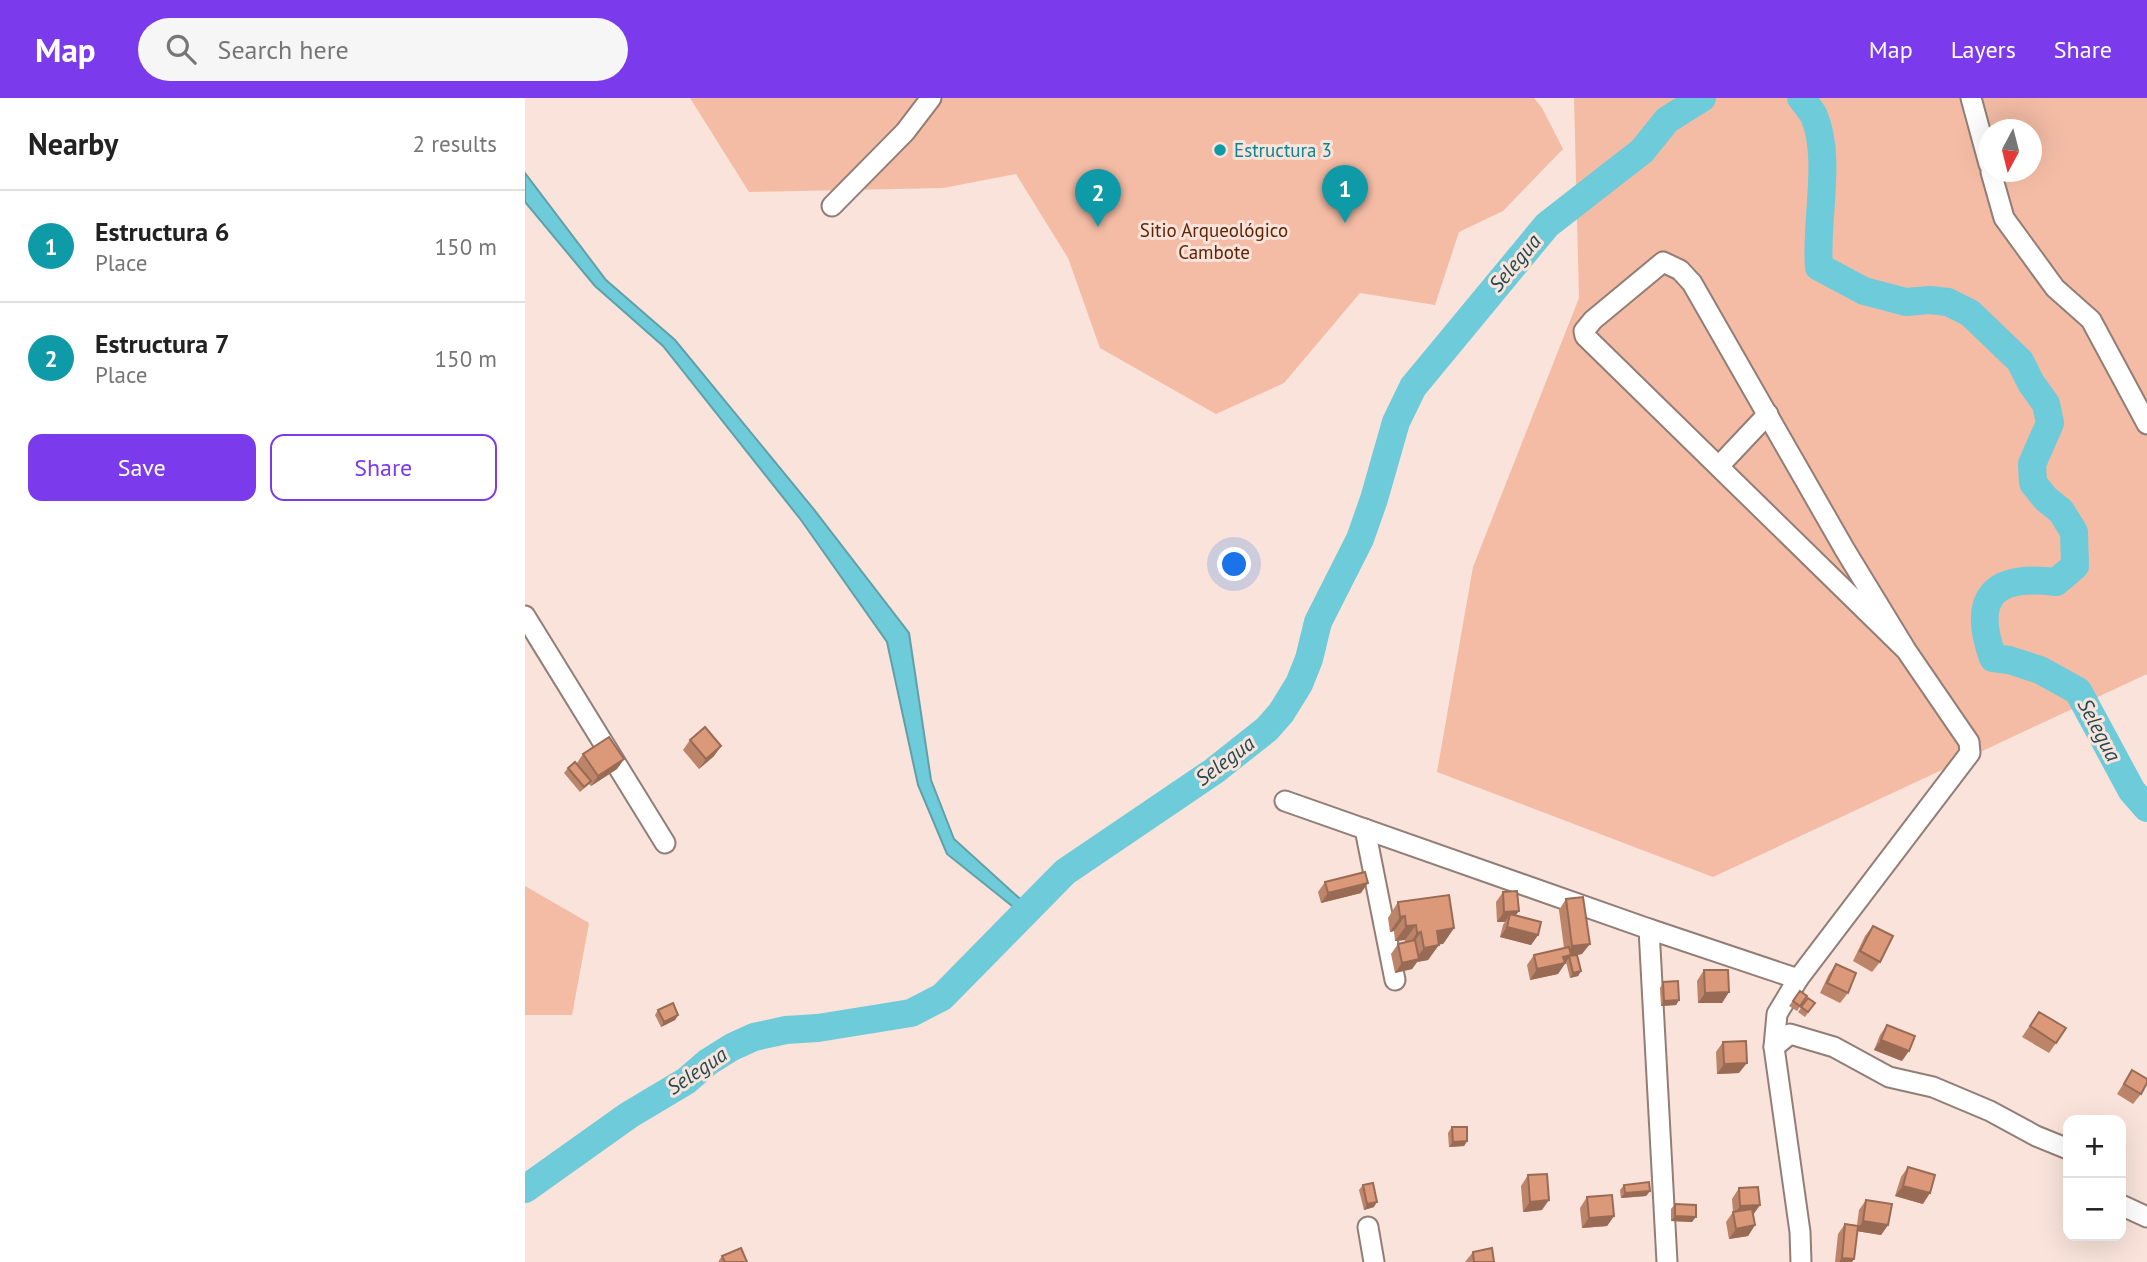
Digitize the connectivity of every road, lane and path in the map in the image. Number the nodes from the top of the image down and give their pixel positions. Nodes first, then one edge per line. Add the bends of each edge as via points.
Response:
1 (932, 98) edge
2 (1971, 98) edge
3 (1979, 126) edge
4 (1994, 182) edge
5 (832, 206) dead end
6 (1768, 414) junction
7 (2147, 424) edge
8 (1719, 466) junction
9 (525, 617) edge
10 (1906, 649) junction
11 (1285, 801) dead end
12 (1365, 829) junction
13 (665, 843) dead end
14 (1649, 929) junction
15 (1798, 979) junction
16 (1395, 980) dead end
17 (1775, 1047) junction
18 (2063, 1147) edge
19 (2126, 1207) edge
20 (2147, 1217) edge
21 (1368, 1227) dead end
22 (1374, 1262) edge
23 (1667, 1262) edge
24 (1801, 1262) edge

1 - 5 street
2 - 3 street
4 - 7 street via 2004,218 2055,288 2091,320
6 - 8 street
6 - 8 street via 1692,284 1672,265 1663,262 1593,320 1585,336
6 - 10 street
8 - 10 street
9 - 13 street
10 - 15 street via 1969,742 1971,753
11 - 12 street
12 - 14 street
12 - 16 street
14 - 15 street
14 - 23 street
15 - 17 street via 1777,1014
17 - 18 street via 1790,1034 1835,1047 1889,1077 1933,1087
17 - 24 street
19 - 20 street
21 - 22 street

